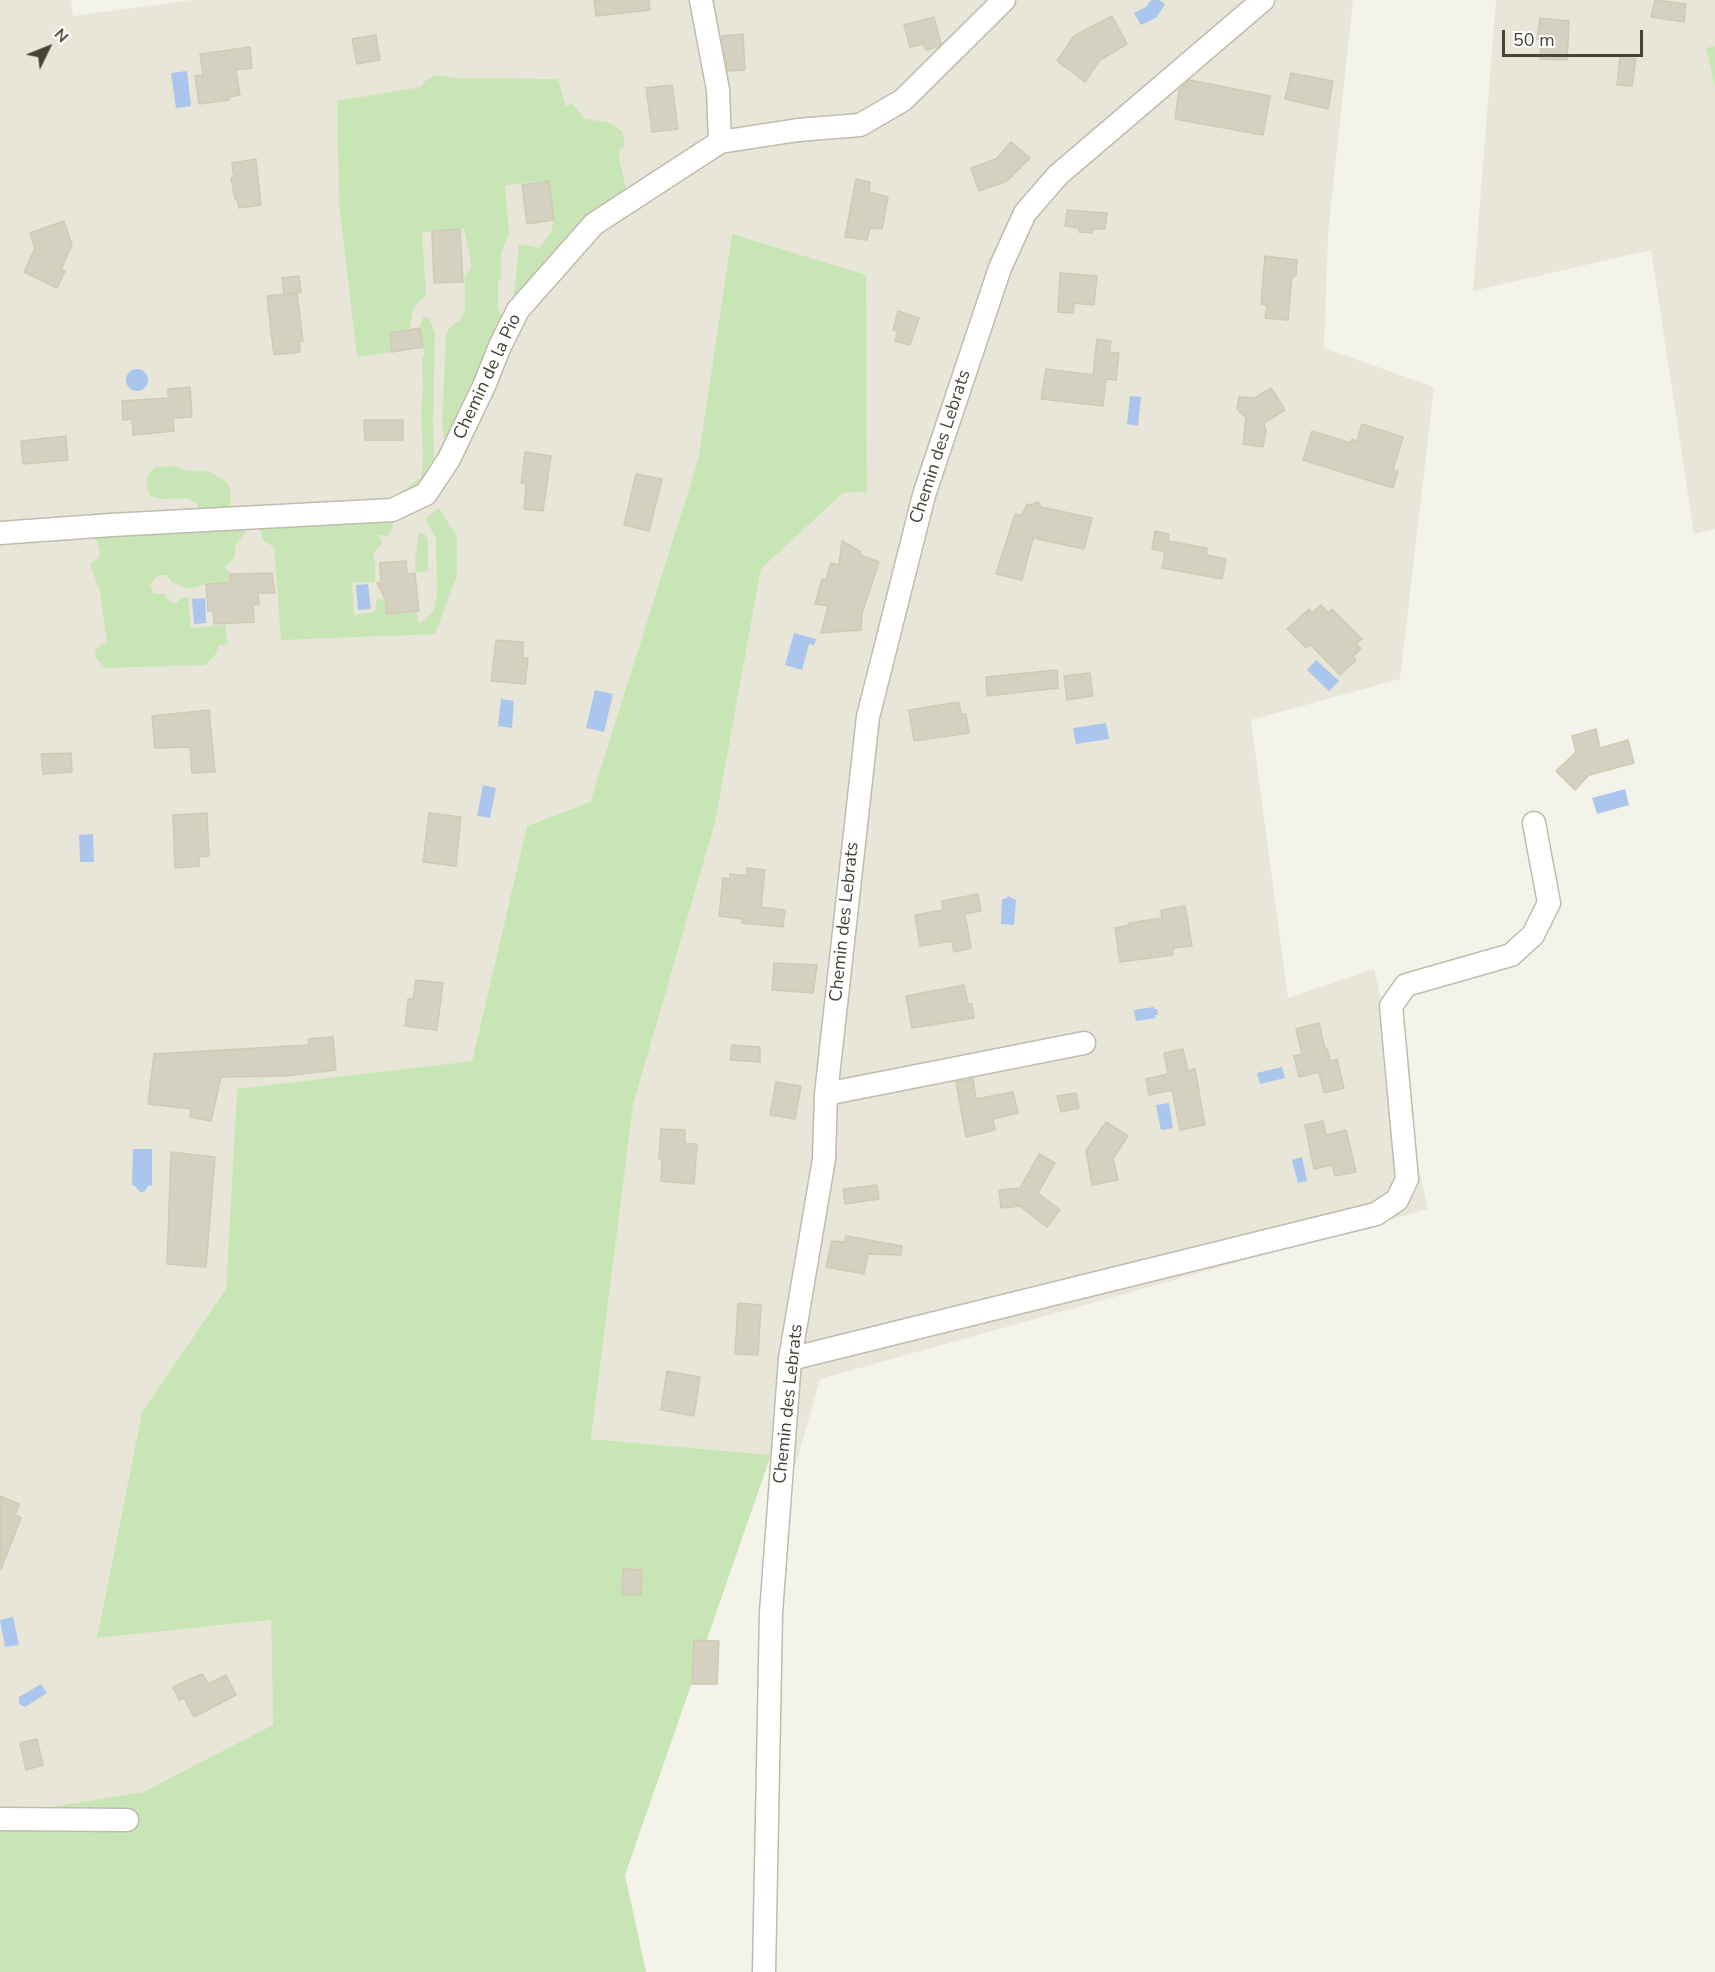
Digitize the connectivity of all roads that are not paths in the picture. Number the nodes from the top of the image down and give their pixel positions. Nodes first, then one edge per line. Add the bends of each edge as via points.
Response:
1 (701, 0) edge
2 (1004, 0) edge
3 (1263, 0) edge
4 (720, 142) junction
5 (0, 533) edge
6 (1534, 823) dead end
7 (1084, 1043) dead end
8 (826, 1094) junction
9 (790, 1359) junction
10 (0, 1819) edge
11 (127, 1820) dead end
12 (764, 1972) edge

1 - 4 street via 718,90
2 - 4 street, Chemin de la Pio via 903,100 860,125
3 - 8 street, Chemin des Lebrats via 1058,175 1025,213 1000,268 924,495 868,717
4 - 5 street, Chemin de la Pio via 594,224 518,310 449,459 426,494 392,510
6 - 9 street via 1550,903 1533,935 1511,955 1406,985 1391,1006 1407,1179 1396,1200 1376,1215
7 - 8 street
8 - 9 street, Chemin des Lebrats via 824,1159
9 - 12 street, Chemin des Lebrats via 771,1614
10 - 11 street

